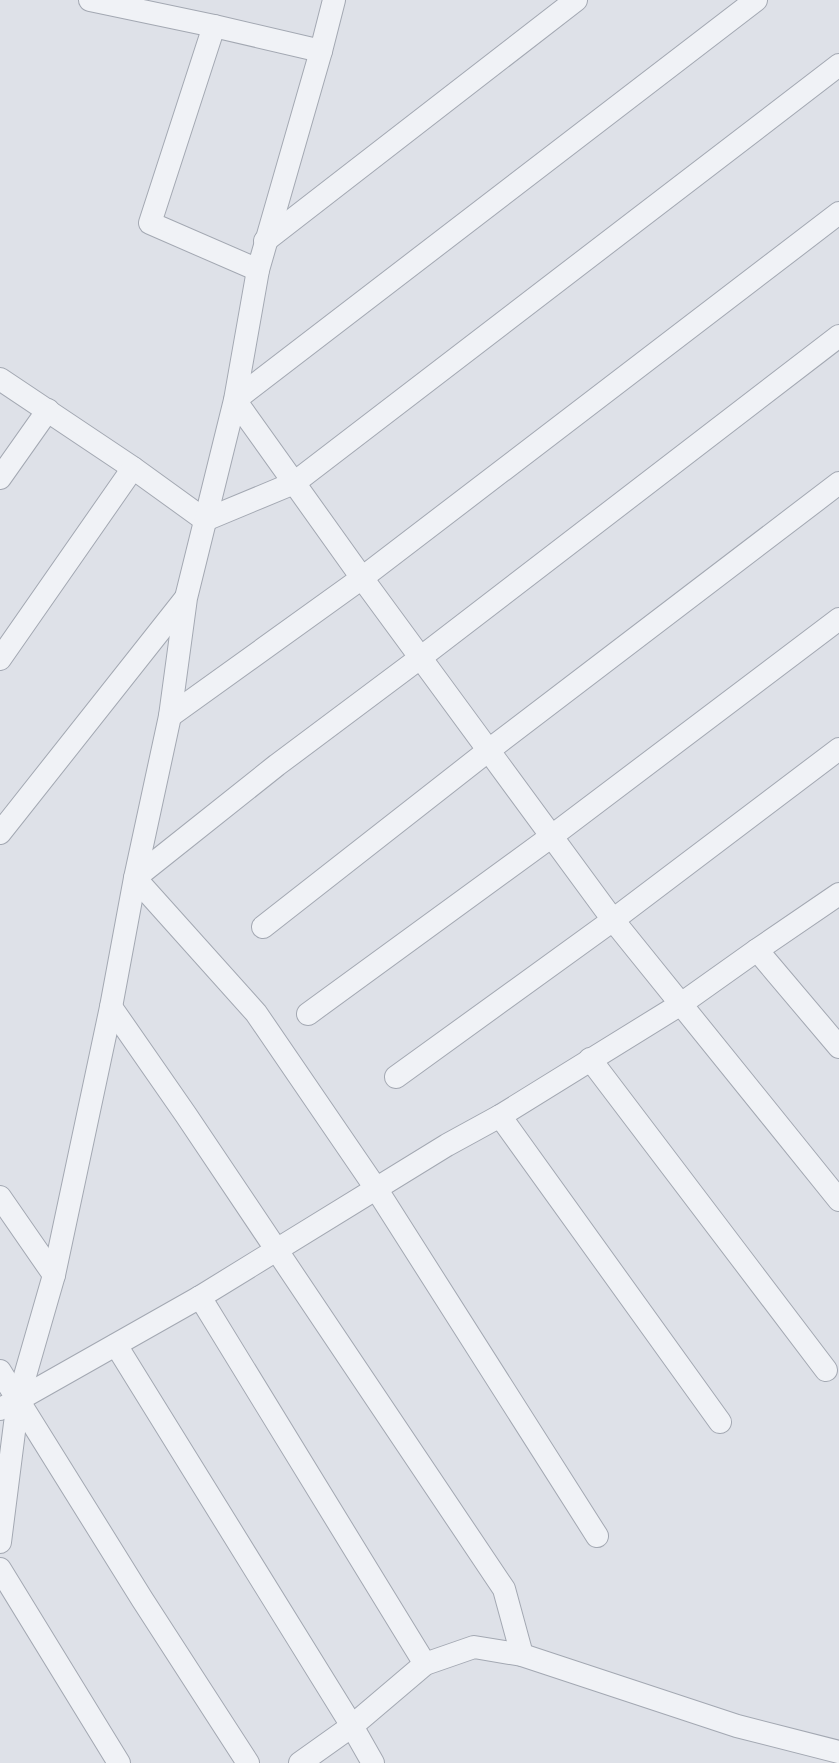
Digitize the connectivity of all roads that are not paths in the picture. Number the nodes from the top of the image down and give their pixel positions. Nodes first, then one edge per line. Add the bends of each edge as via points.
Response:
1 (90, 0) edge
2 (334, 0) edge
3 (576, 0) edge
4 (756, 0) edge
5 (214, 26) junction
6 (321, 51) junction
7 (839, 65) edge
8 (839, 213) edge
9 (265, 241) junction
10 (258, 270) junction
11 (839, 336) edge
12 (0, 379) edge
13 (235, 400) junction
14 (48, 410) junction
15 (133, 468) junction
16 (0, 478) edge
17 (294, 483) junction
18 (839, 483) edge
19 (205, 520) junction
20 (362, 578) junction
21 (186, 598) junction
22 (839, 619) edge
23 (420, 658) junction
24 (0, 659) edge
25 (170, 716) junction
26 (839, 749) edge
27 (489, 750) junction
28 (0, 833) edge
29 (552, 836) junction
30 (135, 878) junction
31 (839, 894) edge
32 (613, 920) junction
33 (263, 927) dead end
34 (756, 950) junction
35 (680, 1004) junction
36 (111, 1007) junction
37 (308, 1014) dead end
38 (839, 1047) edge
39 (590, 1059) junction
40 (396, 1077) dead end
41 (500, 1116) junction
42 (377, 1190) junction
43 (0, 1197) edge
44 (839, 1200) edge
45 (277, 1250) junction
46 (54, 1275) junction
47 (200, 1297) junction
48 (116, 1345) junction
49 (826, 1370) dead end
50 (0, 1371) edge
51 (9, 1404) edge
52 (720, 1422) dead end
53 (597, 1536) dead end
54 (0, 1542) edge
55 (0, 1569) edge
56 (522, 1655) junction
57 (425, 1664) junction
58 (352, 1726) junction
59 (839, 1752) edge
60 (119, 1763) edge
61 (248, 1763) edge
62 (300, 1763) edge
63 (373, 1763) edge

1 - 5 street
2 - 6 street
3 - 9 street
4 - 13 street
5 - 6 street
5 - 10 street via 150,223
6 - 9 street
7 - 17 street
8 - 20 street
9 - 10 street
10 - 13 street
11 - 23 street
12 - 14 street
13 - 17 street
13 - 19 street
14 - 15 street
14 - 16 street
15 - 19 street
15 - 24 street
17 - 19 street
17 - 20 street
18 - 27 street
19 - 21 street
20 - 23 street
20 - 25 street
21 - 25 street
21 - 28 street
22 - 29 street
23 - 27 street
23 - 30 street via 277,765
25 - 30 street
26 - 32 street
27 - 29 street
27 - 33 street
29 - 32 street
29 - 37 street
30 - 36 street
30 - 42 street via 256,1013
31 - 34 street
32 - 35 street
32 - 40 street
34 - 35 street
34 - 38 street
35 - 39 street
35 - 44 street
36 - 45 street
36 - 46 street
39 - 41 street
39 - 49 street
41 - 42 street
41 - 52 street
42 - 45 street
42 - 53 street
43 - 46 street
45 - 47 street
45 - 56 street via 504,1589
46 - 51 street
47 - 48 street
47 - 57 street
48 - 51 street
48 - 58 street
50 - 51 street
51 - 54 street
51 - 61 street via 142,1599
55 - 60 street
56 - 57 street via 474,1647
56 - 59 street via 737,1726
57 - 58 street
58 - 62 street
58 - 63 street

